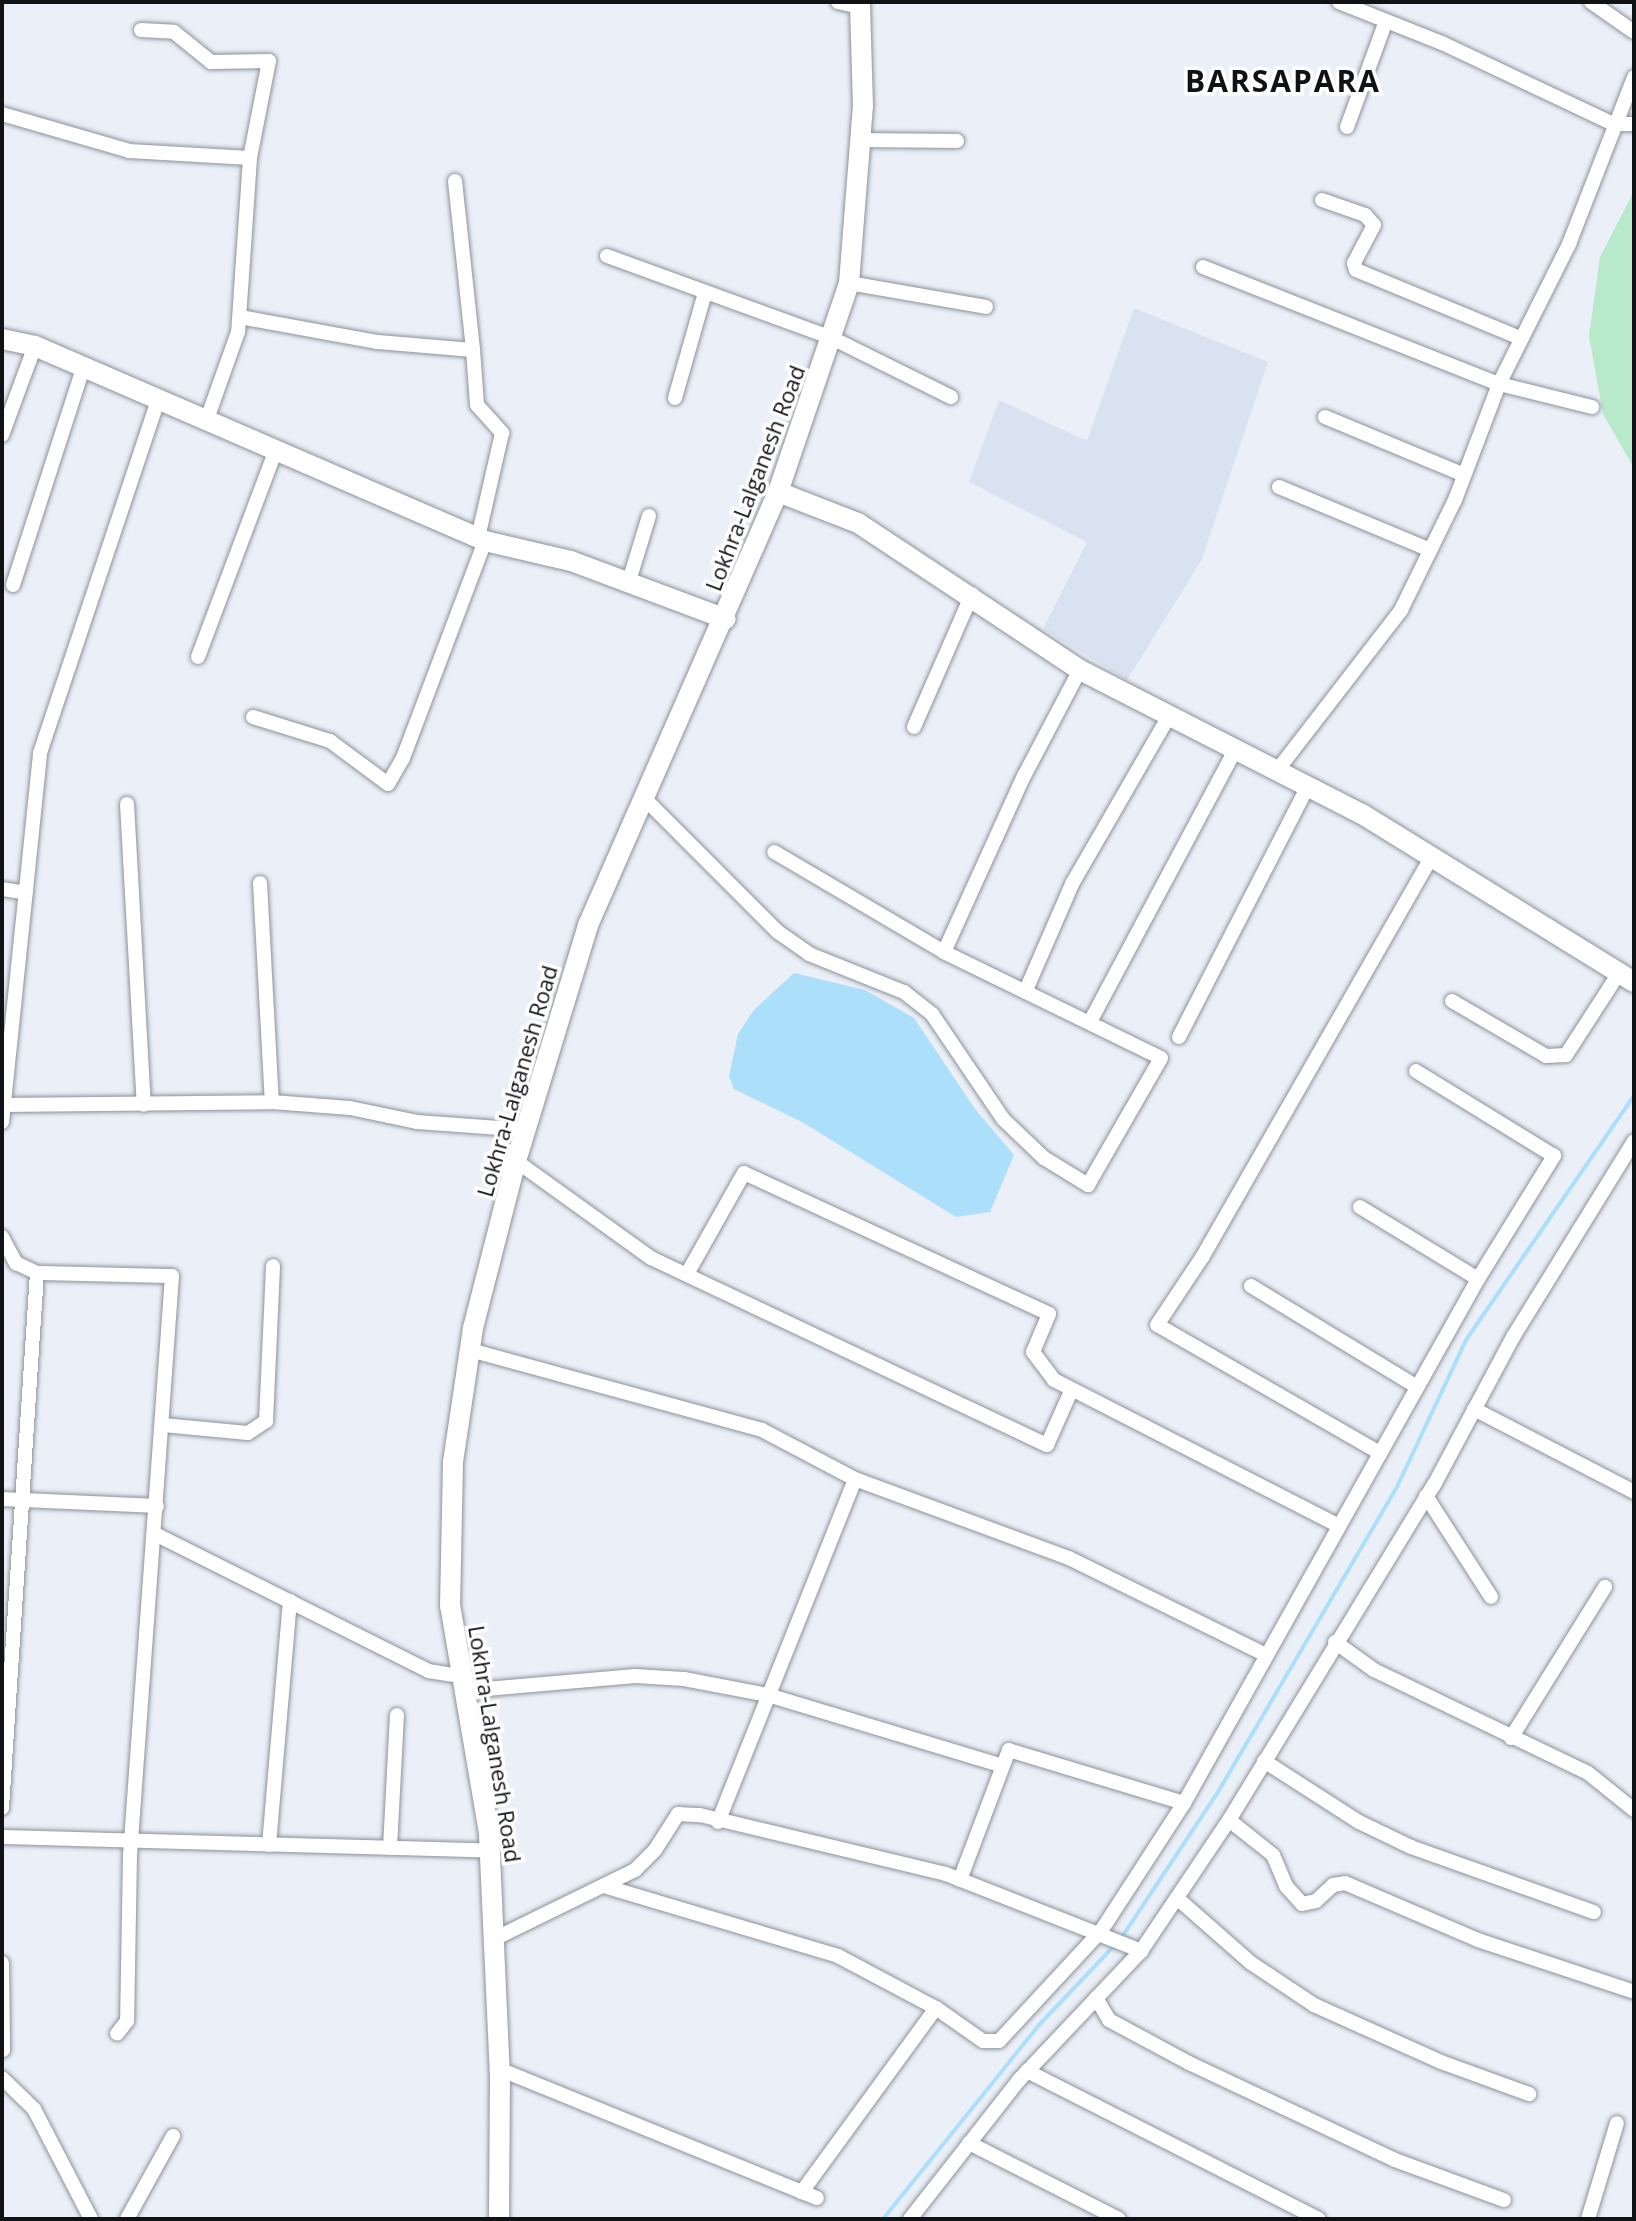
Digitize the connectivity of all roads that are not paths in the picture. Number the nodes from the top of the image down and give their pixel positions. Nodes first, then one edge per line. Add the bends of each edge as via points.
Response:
1 (838, 2) edge
2 (1339, 2) edge
3 (1591, 2) edge
4 (860, 4) edge
5 (1386, 21) junction
6 (141, 30) dead end
7 (1634, 32) edge
8 (1634, 77) edge
9 (2, 114) edge
10 (1613, 124) junction
11 (1634, 124) edge
12 (1347, 127) dead end
13 (861, 140) junction
14 (957, 141) dead end
15 (250, 158) junction
16 (455, 181) dead end
17 (1322, 200) dead end
18 (607, 256) dead end
19 (1203, 267) dead end
20 (849, 283) junction
21 (705, 293) junction
22 (986, 307) dead end
23 (240, 317) junction
24 (832, 338) junction
25 (1520, 338) junction
26 (2, 339) edge
27 (35, 346) junction
28 (473, 350) junction
29 (83, 368) junction
30 (1499, 384) junction
31 (951, 397) dead end
32 (675, 398) dead end
33 (158, 401) junction
34 (1592, 407) dead end
35 (1325, 417) dead end
36 (206, 422) junction
37 (2, 435) edge
38 (275, 452) junction
39 (1464, 475) junction
40 (1279, 487) dead end
41 (778, 492) junction
42 (649, 516) dead end
43 (481, 540) junction
44 (1430, 550) junction
45 (629, 581) junction
46 (13, 585) dead end
47 (972, 594) junction
48 (726, 619) junction
49 (198, 657) dead end
50 (1080, 670) junction
51 (253, 717) dead end
52 (1168, 718) junction
53 (914, 727) dead end
54 (1234, 752) junction
55 (1276, 772) junction
56 (1307, 788) junction
57 (645, 799) junction
58 (127, 804) dead end
59 (774, 852) dead end
60 (1431, 858) junction
61 (260, 883) dead end
62 (2, 889) edge
63 (26, 893) junction
64 (944, 952) junction
65 (1627, 978) edge
66 (1026, 990) junction
67 (1452, 1001) dead end
68 (1091, 1020) junction
69 (1179, 1037) dead end
70 (1416, 1071) dead end
71 (272, 1102) junction
72 (3, 1105) edge
73 (144, 1105) junction
74 (2, 1122) edge
75 (526, 1130) junction
76 (1634, 1141) edge
77 (516, 1161) junction
78 (1360, 1207) dead end
79 (2, 1237) edge
80 (273, 1266) dead end
81 (37, 1273) junction
82 (687, 1274) junction
83 (1478, 1279) junction
84 (1251, 1286) dead end
85 (470, 1350) junction
86 (1417, 1387) junction
87 (1071, 1391) junction
88 (1474, 1409) junction
89 (163, 1425) junction
90 (1380, 1453) junction
91 (855, 1479) junction
92 (1634, 1492) edge
93 (1426, 1496) junction
94 (2, 1499) edge
95 (24, 1500) junction
96 (157, 1506) junction
97 (1339, 1526) junction
98 (155, 1534) junction
99 (1605, 1587) dead end
100 (1491, 1597) dead end
101 (290, 1601) junction
102 (1335, 1642) junction
103 (1266, 1655) junction
104 (462, 1683) junction
105 (768, 1695) junction
106 (397, 1715) dead end
107 (1511, 1738) junction
108 (1264, 1761) junction
109 (1003, 1766) junction
110 (1184, 1803) junction
111 (2, 1808) edge
112 (1634, 1810) edge
113 (1229, 1820) junction
114 (718, 1822) junction
115 (2, 1837) edge
116 (131, 1842) junction
117 (269, 1845) junction
118 (390, 1848) junction
119 (490, 1851) junction
120 (960, 1880) junction
121 (607, 1887) junction
122 (1177, 1898) junction
123 (1594, 1912) dead end
124 (1103, 1932) junction
125 (494, 1939) junction
126 (1136, 1948) junction
127 (2, 1963) edge
128 (1634, 1992) edge
129 (1096, 1998) junction
130 (936, 2008) junction
131 (117, 2034) dead end
132 (3, 2050) edge
133 (499, 2069) junction
134 (1027, 2071) junction
135 (2, 2078) edge
136 (1529, 2094) dead end
137 (1617, 2123) dead end
138 (173, 2136) dead end
139 (969, 2143) junction
140 (802, 2192) junction
141 (817, 2198) dead end
142 (1504, 2200) dead end
143 (504, 2217) edge
144 (918, 2217) edge
145 (91, 2219) edge
146 (127, 2219) edge
147 (1119, 2219) edge
148 (1319, 2219) edge
149 (1588, 2219) edge

1 - 4 street
2 - 5 street
3 - 7 street
4 - 13 main road, Lokhra-Lalganesh Road
5 - 10 street
5 - 12 street
6 - 15 street via 174,32 211,62 269,61
8 - 10 street
9 - 15 street via 129,151
10 - 11 street
10 - 25 street via 1604,162 1569,244
13 - 14 street
13 - 20 main road, Lokhra-Lalganesh Road
15 - 23 street
16 - 28 street
17 - 25 street via 1365,215 1374,225 1354,263 1356,270
18 - 21 street
19 - 30 street
20 - 22 street
20 - 24 main road, Lokhra-Lalganesh Road
21 - 24 street
21 - 32 street
23 - 28 street via 378,342
23 - 36 street
24 - 31 street
24 - 41 main road, Lokhra-Lalganesh Road
25 - 30 street
26 - 27 main road
27 - 29 main road
27 - 37 street
28 - 43 street via 477,405 502,431
29 - 33 main road
29 - 46 street
30 - 34 street
30 - 39 street
33 - 36 main road
33 - 63 street via 40,753
35 - 39 street
36 - 38 main road
38 - 43 main road
38 - 49 street
39 - 44 street
40 - 44 street
41 - 47 main road via 858,523
41 - 48 main road, Lokhra-Lalganesh Road
42 - 45 street
43 - 45 main road
43 - 51 street via 403,758 388,784 330,741
44 - 55 street via 1399,615
45 - 48 main road
47 - 50 main road
47 - 53 street
48 - 57 main road, Lokhra-Lalganesh Road
50 - 52 main road
50 - 64 street via 1043,737
52 - 54 main road
52 - 66 street via 1072,884
54 - 55 main road
54 - 68 street
55 - 56 main road
56 - 60 main road
56 - 69 street
57 - 68 street via 778,932 809,954 904,992 932,1014 1003,1119 1044,1158 1088,1185 1161,1058
57 - 75 main road, Lokhra-Lalganesh Road via 588,925
58 - 73 street
59 - 64 street
60 - 65 main road
60 - 90 street via 1203,1256 1157,1325
61 - 71 street
62 - 63 street
63 - 72 street
64 - 66 street
65 - 67 street via 1566,1055 1546,1056
66 - 68 street
70 - 83 street via 1554,1156
71 - 73 street
71 - 75 street
72 - 73 street
72 - 74 street
75 - 77 main road, Lokhra-Lalganesh Road
76 - 88 street
77 - 82 street via 651,1258
77 - 85 main road, Lokhra-Lalganesh Road
78 - 83 street
79 - 81 street via 16,1263
80 - 89 street via 266,1421 248,1433
81 - 89 street via 172,1276
81 - 95 street
82 - 87 street via 1047,1445
82 - 87 street via 744,1173 1049,1314 1033,1352 1039,1366
83 - 86 street
84 - 86 street
85 - 91 street via 762,1430
85 - 104 main road, Lokhra-Lalganesh Road via 453,1462 449,1559
86 - 90 street
87 - 97 street
88 - 92 street
88 - 93 street
89 - 96 street
90 - 97 street
91 - 103 street via 1069,1558
91 - 105 street
93 - 100 street
93 - 102 street
94 - 95 street
95 - 96 street
95 - 111 street
96 - 98 street
97 - 103 street
98 - 101 street
98 - 116 street
99 - 107 street
101 - 104 street
101 - 117 street
102 - 107 street via 1374,1670
102 - 108 street
103 - 110 street
104 - 105 street via 635,1676
104 - 119 main road, Lokhra-Lalganesh Road
105 - 109 street
105 - 114 street
106 - 118 street
107 - 112 street via 1588,1773
108 - 113 street
108 - 123 street via 1359,1822 1411,1847
109 - 110 street via 1009,1750
109 - 120 street
110 - 124 street
113 - 122 street
113 - 128 street via 1273,1855 1286,1886 1302,1904 1345,1883 1478,1940
114 - 120 street
114 - 121 street via 678,1814 655,1850
115 - 116 street
116 - 117 street
116 - 131 street via 127,2021
117 - 118 street
118 - 119 street
119 - 125 main road, Lokhra-Lalganesh Road
120 - 124 street
121 - 125 street
121 - 130 street via 838,1956
122 - 126 street
122 - 136 street via 1251,1963 1314,2005 1391,2042
124 - 126 street
124 - 130 street via 994,2044
125 - 133 main road, Lokhra-Lalganesh Road
126 - 129 street
127 - 132 street
129 - 134 street
129 - 142 street via 1109,2020 1189,2063 1395,2160
130 - 140 street
133 - 140 street
133 - 143 main road, Lokhra-Lalganesh Road
134 - 139 street
134 - 148 street
135 - 145 street via 34,2109
137 - 149 street
138 - 146 street
139 - 144 street
139 - 147 street
140 - 141 street

